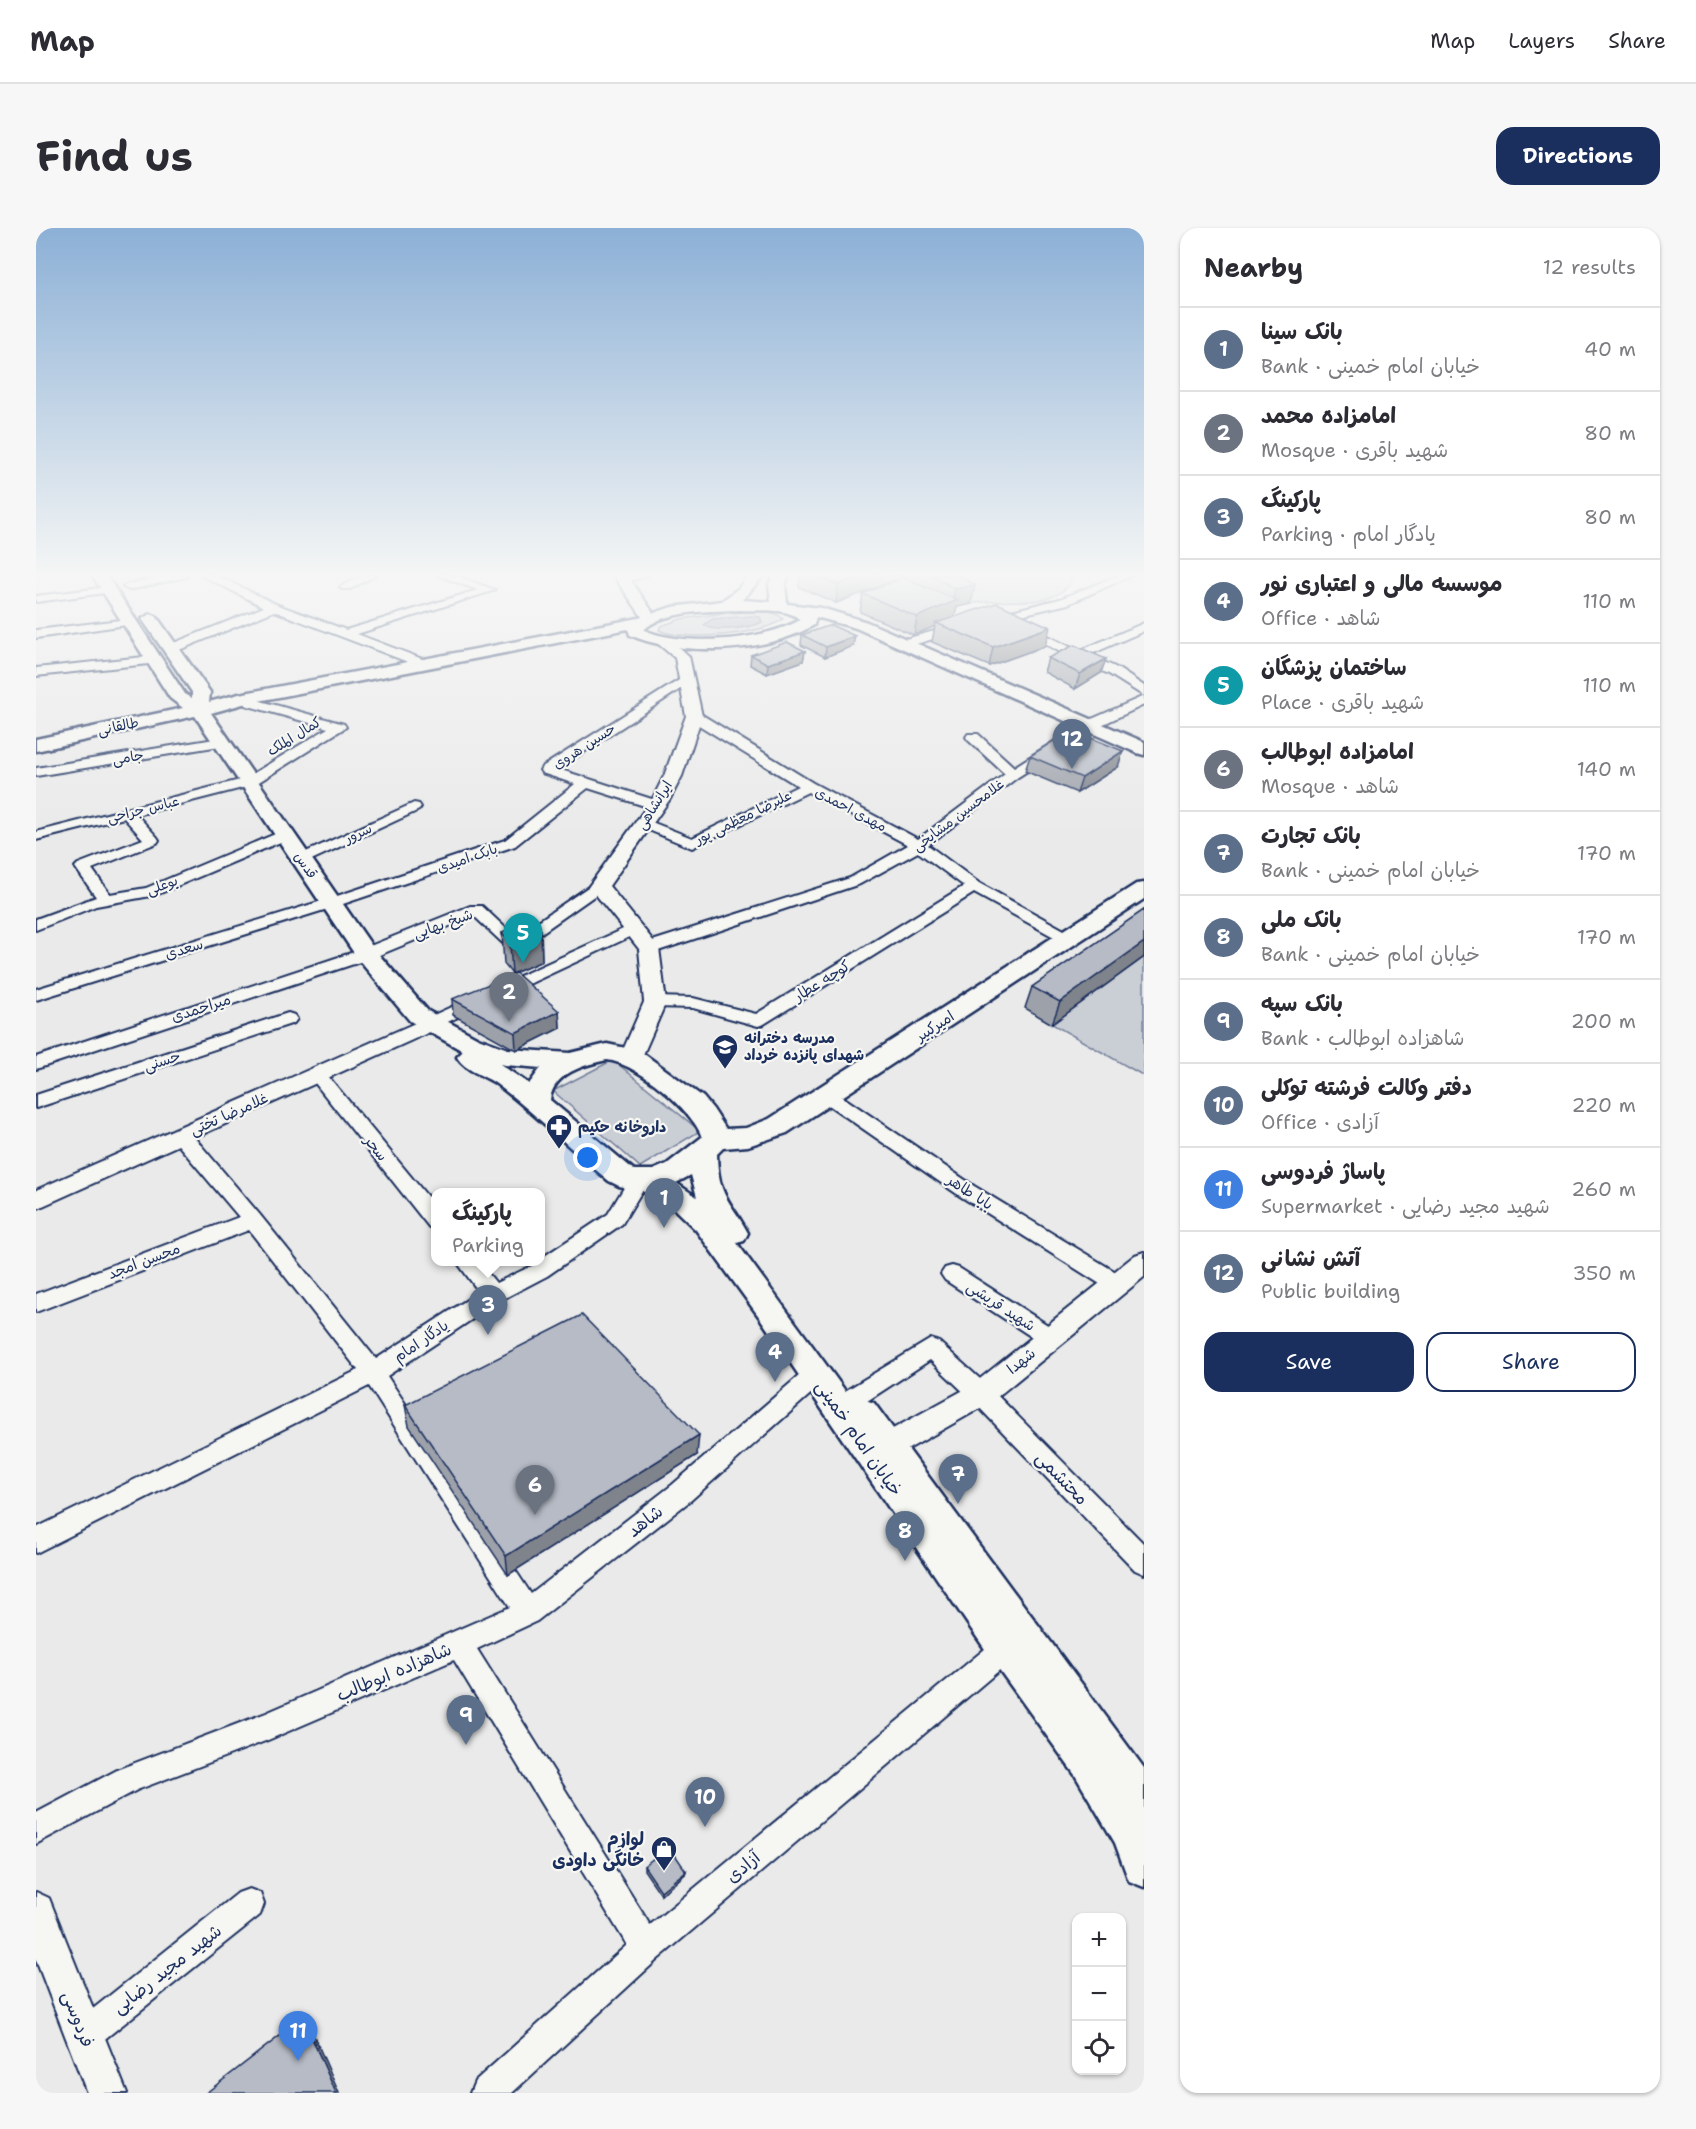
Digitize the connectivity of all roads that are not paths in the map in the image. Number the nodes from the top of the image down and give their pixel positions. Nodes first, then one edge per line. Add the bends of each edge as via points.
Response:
1 (134, 662) edge
2 (155, 662) edge
3 (179, 662) edge
4 (417, 662) edge
5 (441, 662) edge
6 (683, 662) edge
7 (945, 662) edge
8 (1091, 662) edge
9 (424, 665) junction
10 (36, 672) edge
11 (687, 679) junction
12 (1144, 692) edge
13 (1144, 700) edge
14 (250, 702) junction
15 (209, 708) junction
16 (694, 717) junction
17 (1090, 725) junction
18 (973, 737) dead end
19 (221, 742) junction
20 (36, 745) edge
21 (1144, 749) edge
22 (36, 772) edge
23 (1013, 774) junction
24 (249, 782) junction
25 (585, 783) junction
26 (808, 786) junction
27 (656, 805) junction
28 (414, 807) dead end
29 (127, 813) junction
30 (644, 823) junction
31 (285, 835) junction
32 (36, 836) edge
33 (919, 846) junction
34 (302, 859) junction
35 (599, 886) junction
36 (974, 886) junction
37 (1144, 889) edge
38 (106, 900) junction
39 (331, 903) junction
40 (36, 925) edge
41 (634, 929) junction
42 (1069, 939) junction
43 (649, 948) junction
44 (366, 954) junction
45 (36, 995) edge
46 (655, 1002) junction
47 (288, 1019) dead end
48 (425, 1022) junction
49 (631, 1057) junction
50 (573, 1062) junction
51 (36, 1063) edge
52 (317, 1074) junction
53 (827, 1095) junction
54 (36, 1102) edge
55 (537, 1103) junction
56 (181, 1135) junction
57 (710, 1146) junction
58 (644, 1181) junction
59 (36, 1200) edge
60 (431, 1217) edge
61 (253, 1220) junction
62 (1144, 1262) edge
63 (470, 1266) edge
64 (952, 1274) dead end
65 (1116, 1283) junction
66 (493, 1294) junction
67 (36, 1303) edge
68 (1050, 1337) junction
69 (373, 1373) junction
70 (815, 1376) junction
71 (981, 1394) junction
72 (853, 1398) junction
73 (888, 1446) junction
74 (36, 1541) edge
75 (1144, 1562) edge
76 (528, 1612) junction
77 (459, 1644) junction
78 (1006, 1648) junction
79 (1144, 1801) edge
80 (36, 1829) edge
81 (1144, 1866) edge
82 (249, 1904) dead end
83 (36, 1911) edge
84 (647, 1948) junction
85 (85, 2035) junction
86 (107, 2093) edge
87 (487, 2093) edge

1 - 10 street
2 - 15 main road via 179,698
3 - 15 main road
4 - 9 street
5 - 9 main road
6 - 11 street
7 - 17 main road
8 - 12 street
9 - 14 main road
9 - 15 main road
11 - 16 street
11 - 25 street, حسین هروی via 547,771
13 - 17 street, غلامحسین مشایخی
14 - 15 main road
14 - 24 street, کمال الملک via 339,727
15 - 19 main road, قدس
15 - 20 main road, طالقانی
16 - 26 street, مهدی احمدی
16 - 27 street, ایرانشاهی via 673,776
17 - 21 main road
17 - 23 street, غلامحسین مشایخی
18 - 23 street
19 - 22 street, جامی
19 - 24 main road, قدس
23 - 33 street, غلامحسین مشایخی
24 - 29 street, عباس جراحی
24 - 31 main road, قدس
25 - 27 street, حسین هروی
25 - 39 street, بابک امیدی via 510,843
26 - 30 street, علیرضا معظمی پور via 692,844
26 - 33 street, مهدی احمدی
27 - 30 street, ایرانشاهی
28 - 34 street, سرور
29 - 32 street, عباس جراحی
29 - 38 street via 152,840 83,867
30 - 35 street, ایرانشاهی
31 - 34 main road, قدس
31 - 38 street, بوعلی via 150,892
33 - 36 street, مهدی احمدی
33 - 43 street, غلامحسین مشایخی via 855,881
34 - 39 main road, قدس
35 - 41 street
35 - 44 street, شیخ بهایی via 514,945 476,909
36 - 42 street, مهدی احمدی
36 - 46 street, کوچه عطار via 758,1020 693,1002
37 - 42 main road, امیرکبیر
38 - 40 street, بوعلی
39 - 44 main road, قدس
39 - 45 street, سعدی
41 - 43 street
41 - 48 street
42 - 53 main road, امیرکبیر
43 - 46 street
44 - 48 main road, قدس
44 - 51 street, میراحمدی
46 - 49 street
47 - 54 street, حسنی
48 - 50 main road, قدس via 505,1057
48 - 52 street, غلامرضا تختی
48 - 55 main road, قدس
49 - 50 main road via 607,1052
49 - 57 main road via 709,1120
50 - 55 main road via 542,1081 536,1090
52 - 56 street, غلامرضا تختی
52 - 60 street, سحر
53 - 57 main road, امیرکبیر via 778,1126
53 - 65 street, بابا طاهر via 967,1191
55 - 58 main road, خیابان امام خمینی via 620,1174
56 - 59 street, غلامرضا تختی
56 - 61 street
57 - 58 main road via 668,1175
57 - 72 main road, خیابان امام خمینی via 704,1179 710,1198
58 - 66 street, یادگار امام via 615,1219 540,1270
58 - 70 main road, خیابان امام خمینی via 679,1197 706,1222
61 - 67 street, محسن امجد
61 - 69 street
62 - 65 street, شهدا
63 - 66 street
64 - 68 street, شهید قریشی
65 - 68 street, شهدا
66 - 69 street, یادگار امام
68 - 71 street, شهدا
69 - 74 street, یادگار امام
69 - 76 street
70 - 76 street, شاهد via 681,1493
70 - 78 main road, خیابان امام خمینی
71 - 72 street, محتشمی via 931,1348
71 - 73 street, شهدا
71 - 75 street, محتشمی
72 - 73 main road, خیابان امام خمینی
73 - 79 main road, خیابان امام خمینی
76 - 77 street, شاهد
77 - 80 street, شاهزاده ابوطالب via 268,1726 129,1779
77 - 84 street, شاهزاده ابوطالب
78 - 81 main road, خیابان امام خمینی via 1089,1761 1130,1831
78 - 84 street, آزادی
82 - 85 street, شهید مجید رضایی
83 - 85 street, فردوسی
84 - 87 street, آزادی
85 - 86 street, فردوسی

